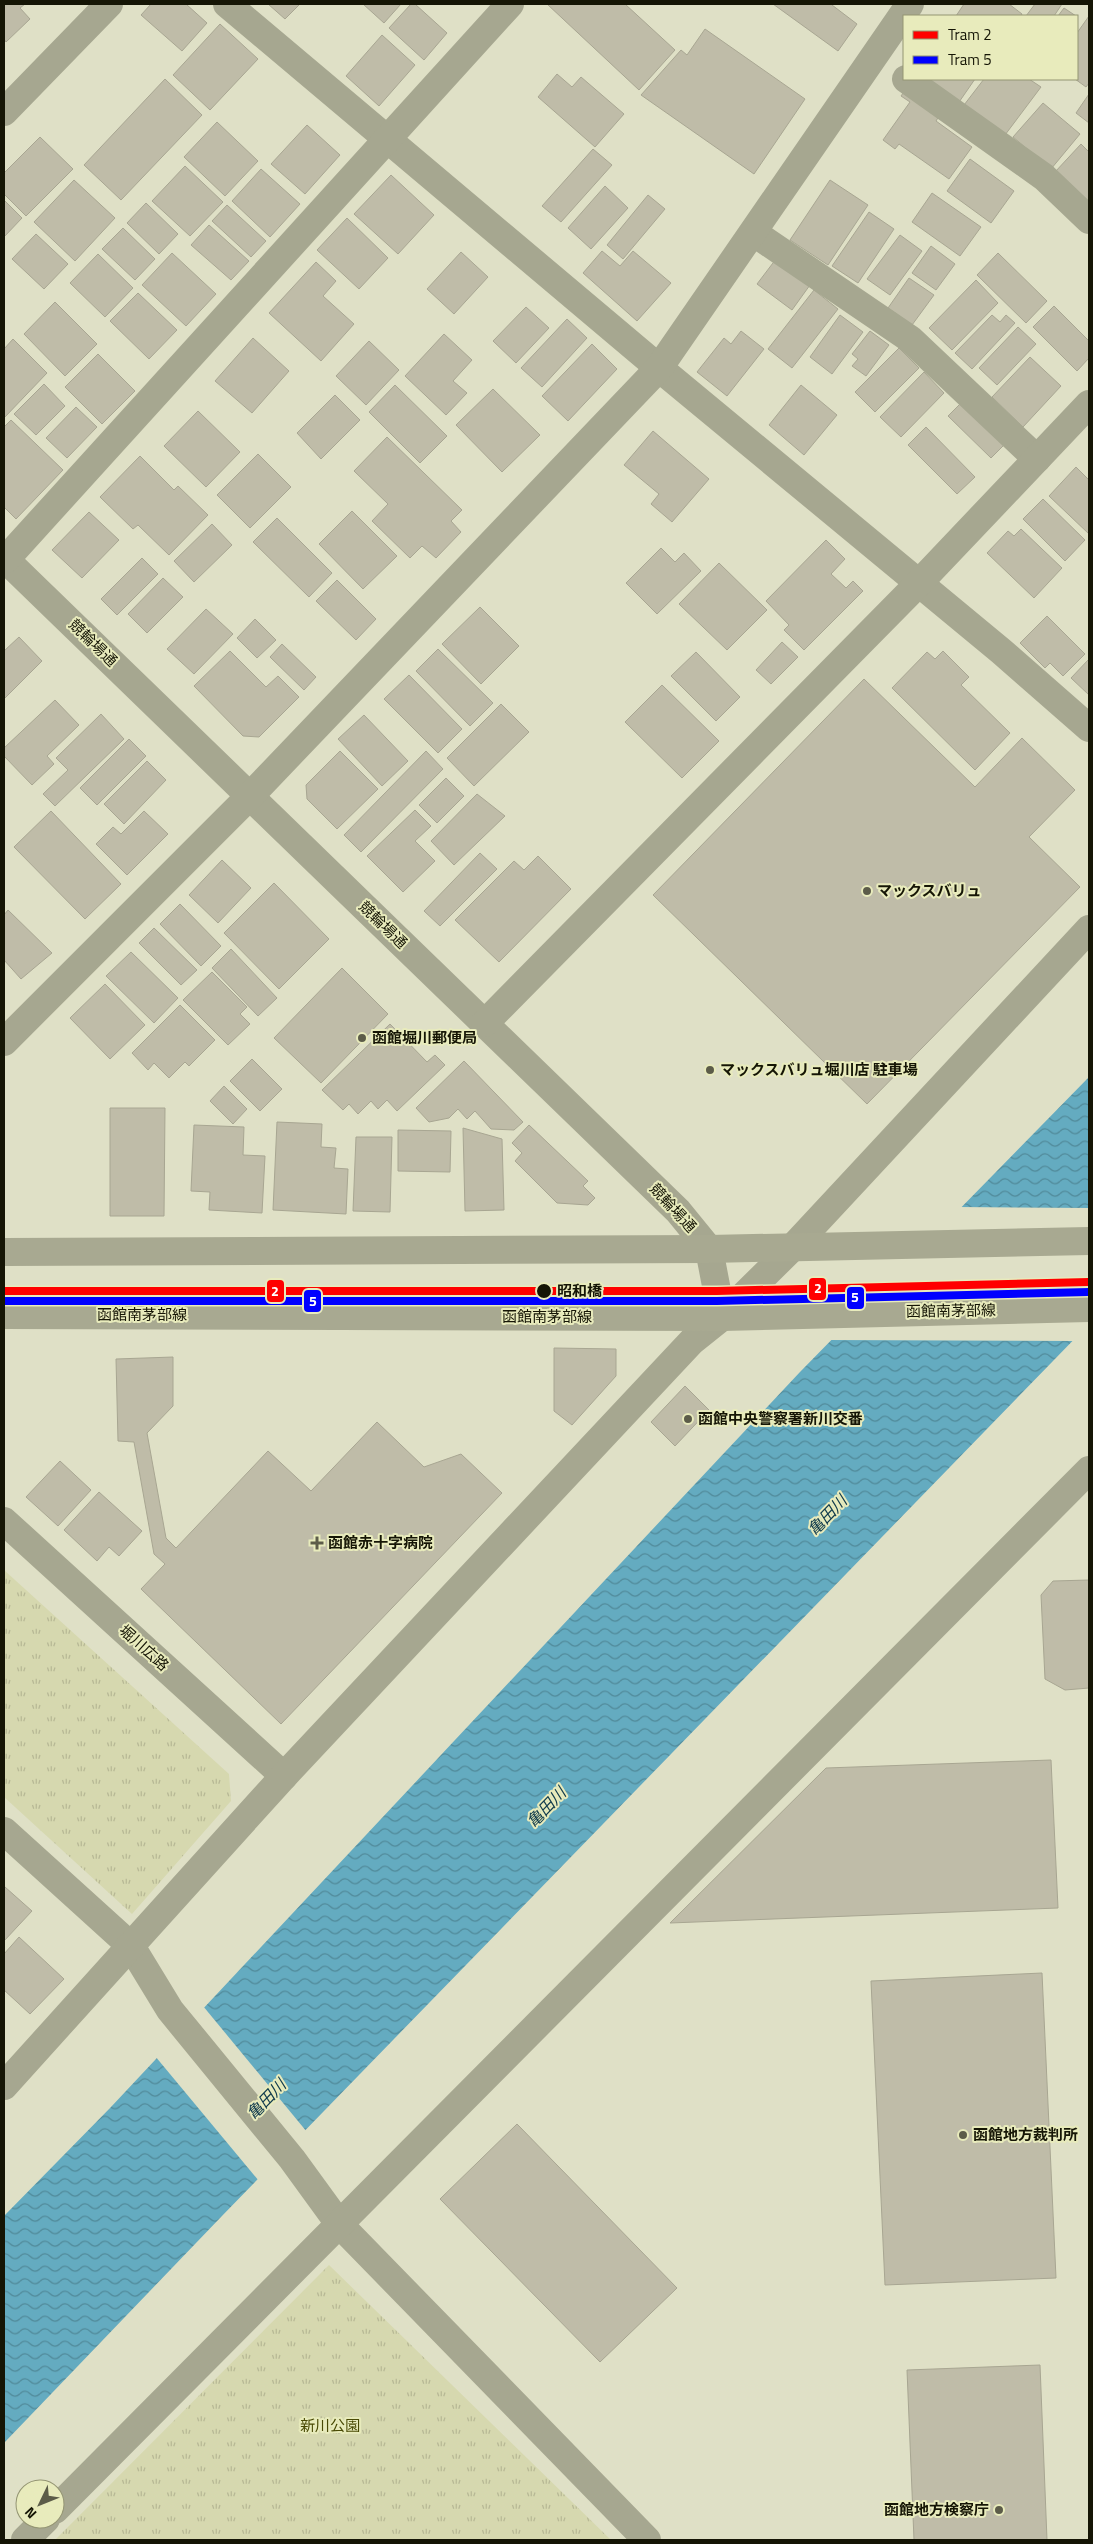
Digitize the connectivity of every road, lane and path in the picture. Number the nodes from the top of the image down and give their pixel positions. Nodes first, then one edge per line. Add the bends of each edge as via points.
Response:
1 (109, 4) edge
2 (227, 4) edge
3 (510, 4) edge
4 (910, 4) edge
5 (874, 56) junction
6 (903, 77) edge
7 (908, 80) edge
8 (4, 112) edge
9 (388, 141) junction
10 (1089, 220) edge
11 (754, 233) junction
12 (659, 368) junction
13 (1089, 404) edge
14 (1037, 459) junction
15 (5, 558) edge
16 (919, 583) junction
17 (1089, 728) edge
18 (251, 795) junction
19 (1089, 929) edge
20 (485, 1023) junction
21 (4, 1042) edge
22 (1089, 1241) edge
23 (793, 1247) junction
24 (709, 1249) junction
25 (4, 1252) edge
26 (1089, 1308) edge
27 (4, 1315) edge
28 (722, 1317) junction
29 (1089, 1470) edge
30 (4, 1521) edge
31 (284, 1776) junction
32 (4, 1831) edge
33 (131, 1946) junction
34 (4, 2086) edge
35 (340, 2225) junction
36 (65, 2500) edge
37 (36, 2529) edge
38 (25, 2540) edge
39 (647, 2540) edge

1 - 8 street
2 - 9 street
3 - 9 street
4 - 5 street
5 - 6 street
5 - 11 street
7 - 10 street via 1044,177
9 - 12 street
9 - 15 street
11 - 12 street
11 - 14 street via 910,339
12 - 16 street
12 - 18 street
13 - 14 street
14 - 16 street
15 - 18 street, 競輪場通
16 - 17 street
16 - 20 street
18 - 20 street, 競輪場通
18 - 21 street
19 - 23 street
20 - 24 street, 競輪場通 via 678,1210
22 - 23 main road
23 - 24 main road
23 - 28 street
24 - 25 main road
24 - 28 street, 競輪場通
26 - 28 main road, 函館南茅部線
27 - 28 main road, 函館南茅部線
28 - 31 street via 692,1341
29 - 35 street
30 - 31 street, 堀川広路
31 - 33 street
32 - 33 street
33 - 34 street
33 - 35 street via 170,2010 292,2159
35 - 36 street
35 - 39 street
37 - 38 street

